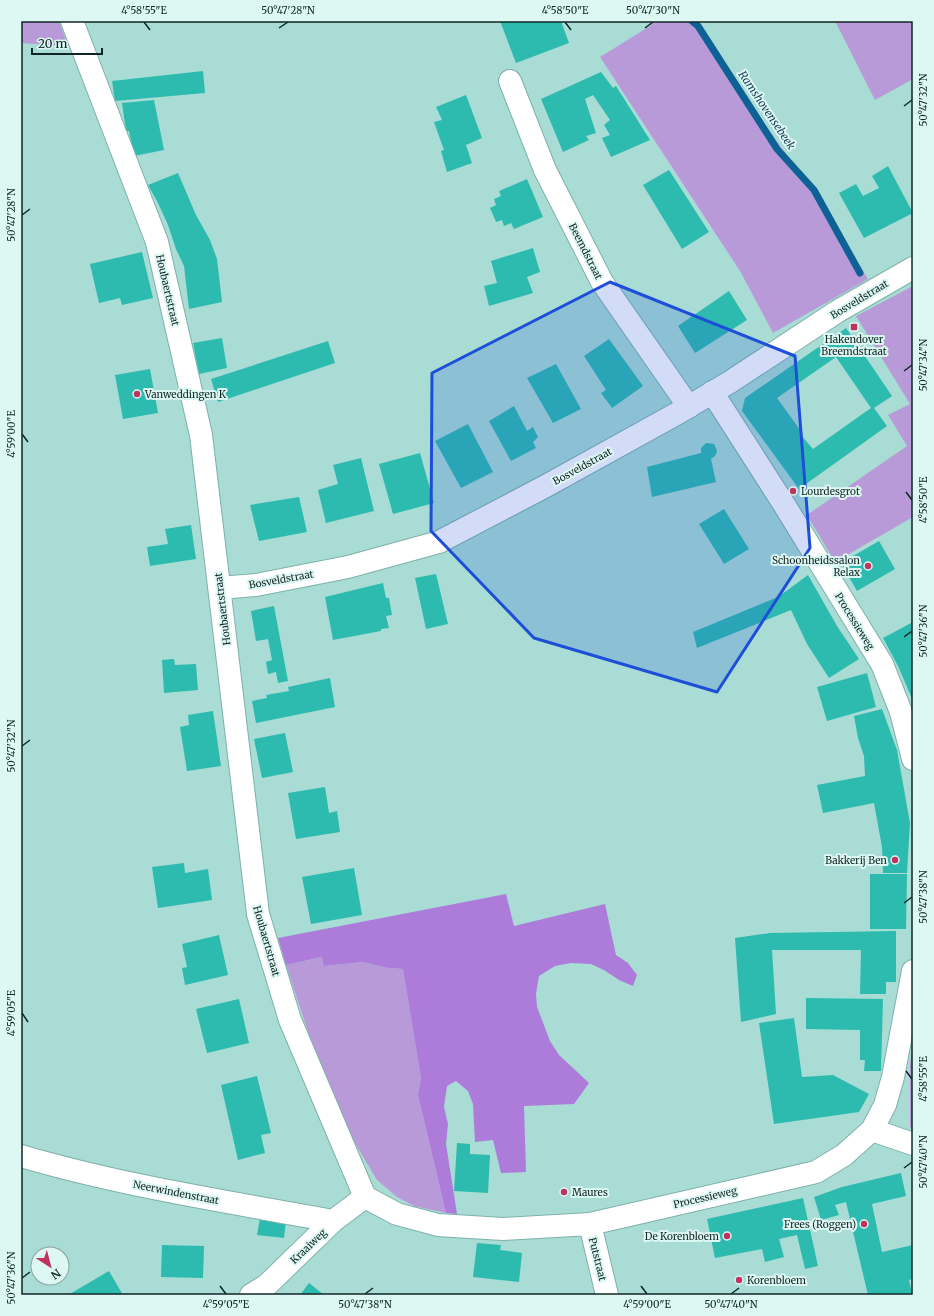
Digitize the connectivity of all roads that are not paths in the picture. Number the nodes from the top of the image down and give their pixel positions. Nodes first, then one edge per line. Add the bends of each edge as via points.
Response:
1 (72, 21) edge
2 (510, 81) dead end
3 (913, 268) edge
4 (712, 392) junction
5 (689, 407) junction
6 (220, 588) junction
7 (913, 759) edge
8 (913, 971) edge
9 (872, 1130) junction
10 (913, 1144) edge
11 (21, 1156) edge
12 (365, 1197) junction
13 (333, 1221) junction
14 (590, 1224) junction
15 (261, 1292) edge
16 (607, 1295) edge

1 - 6 street, Houbaertstraat via 157,242 201,435
2 - 5 street, Beemdstraat via 545,170 602,282
3 - 4 street, Bosveldstraat via 838,311
4 - 5 street, Bosveldstraat
4 - 7 street, Processieweg via 882,664 901,712
5 - 6 street, Bosveldstraat via 439,542 348,567 256,585
6 - 12 street, Houbaertstraat via 258,914 290,1020
8 - 9 street, Processieweg via 893,1077 886,1104
9 - 10 street
9 - 14 street, Processieweg via 844,1155 816,1172
11 - 13 street, Neerwindenstraat via 167,1191
12 - 13 street, Kraaiweg
12 - 14 street, Processieweg via 397,1214 438,1225 503,1229
13 - 15 street, Kraaiweg
14 - 16 street, Putstraat

